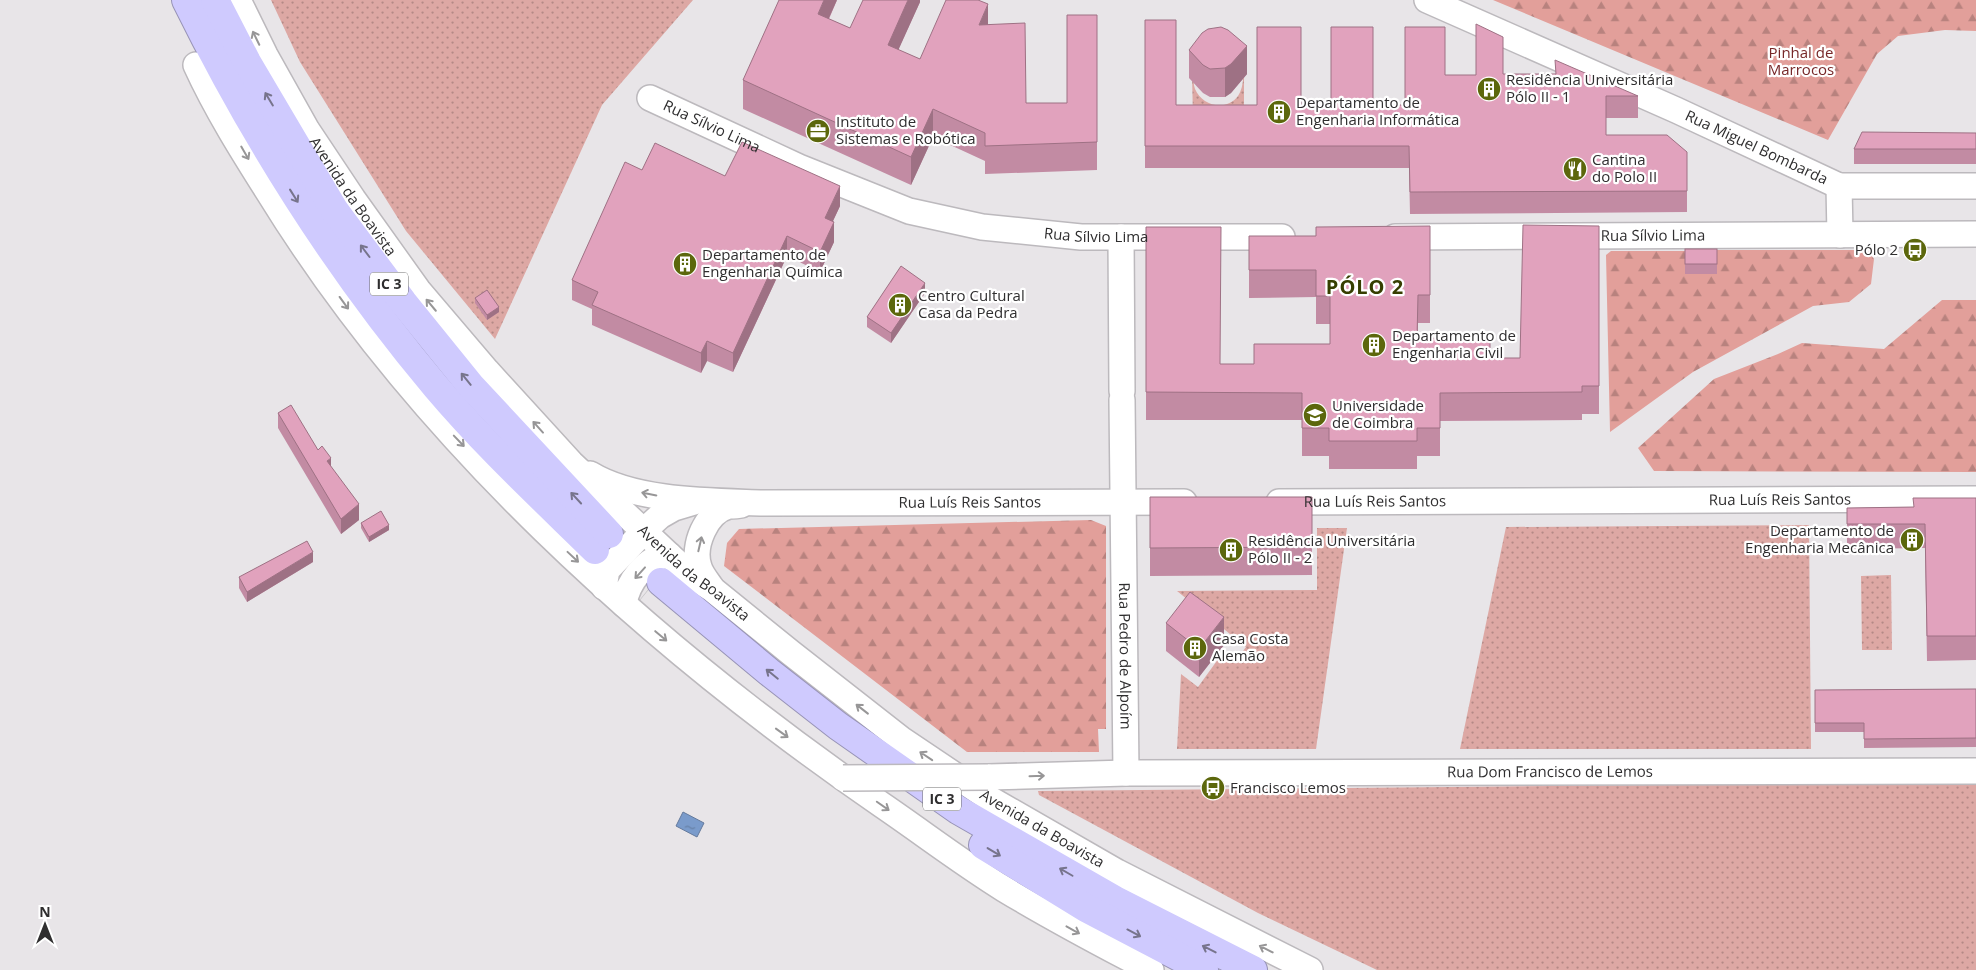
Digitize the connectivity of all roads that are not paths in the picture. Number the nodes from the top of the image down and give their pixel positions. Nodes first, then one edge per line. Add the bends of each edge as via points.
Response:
1 (174, 0) edge
2 (186, 0) edge
3 (215, 0) edge
4 (238, 0) edge
5 (1427, 0) edge
6 (196, 65) joint
7 (650, 98) dead end
8 (1839, 186) junction
9 (1976, 186) edge
10 (1976, 234) edge
11 (1840, 235) junction
12 (1307, 237) edge
13 (1373, 237) edge
14 (1121, 238) junction
15 (571, 463) junction
16 (1976, 499) edge
17 (697, 501) junction
18 (1124, 502) junction
19 (1210, 502) edge
20 (1258, 502) edge
21 (764, 504) junction
22 (643, 532) junction
23 (668, 556) junction
24 (604, 587) junction
25 (712, 589) junction
26 (643, 593) junction
27 (1976, 771) edge
28 (1126, 774) junction
29 (843, 778) junction
30 (1151, 970) edge
31 (1204, 970) edge
32 (1253, 970) edge
33 (1310, 970) edge

1 - 6 highway
2 -> 3 highway, Avenida da Boavista / IC 3 via 246,115 297,200 382,320 507,464 602,542 403,302 341,218
15 -> 4 street, Avenida da Boavista via 418,290 352,199 307,130
5 - 8 street, Rua Miguel Bombarda
6 -> 24 street, Avenida da Boavista via 298,241 364,331 438,420
7 - 14 street, Rua Sílvio Lima via 800,167 909,211 990,228
8 - 9 street
8 - 11 street
10 - 11 street, Rua Sílvio Lima
11 - 13 street, Rua Sílvio Lima
12 - 14 street, Rua Sílvio Lima
14 - 18 street, Rua Pedro de Alpoím
17 -> 15 street, Rua Luís Reis Santos via 645,494 598,479
15 - 22 street, Avenida da Boavista
16 - 20 street, Rua Luís Reis Santos
17 - 21 street, Rua Luís Reis Santos
17 - 22 street via 660,516
18 - 19 street, Rua Luís Reis Santos
18 - 21 street, Rua Luís Reis Santos
18 - 28 street, Rua Pedro de Alpoím
25 -> 21 street via 699,568 698,548 711,518 728,507
22 - 23 street, Avenida da Boavista
22 - 24 street via 607,570
23 - 25 street, Avenida da Boavista
23 -> 26 street via 652,560 629,585 626,593
24 - 26 street, Avenida da Boavista
33 -> 25 street, Avenida da Boavista via 1117,872 990,800 901,739
26 -> 29 street, Avenida da Boavista via 742,704
26 -> 31 highway, Avenida da Boavista / IC 3 via 758,687 942,820 1086,908
32 -> 26 highway, Avenida da Boavista / IC 3 via 1115,900 958,810 838,726 769,672
27 - 28 street, Rua Dom Francisco de Lemos
29 -> 28 street, bridge
29 -> 30 street, Avenida da Boavista via 1001,887 1075,931

